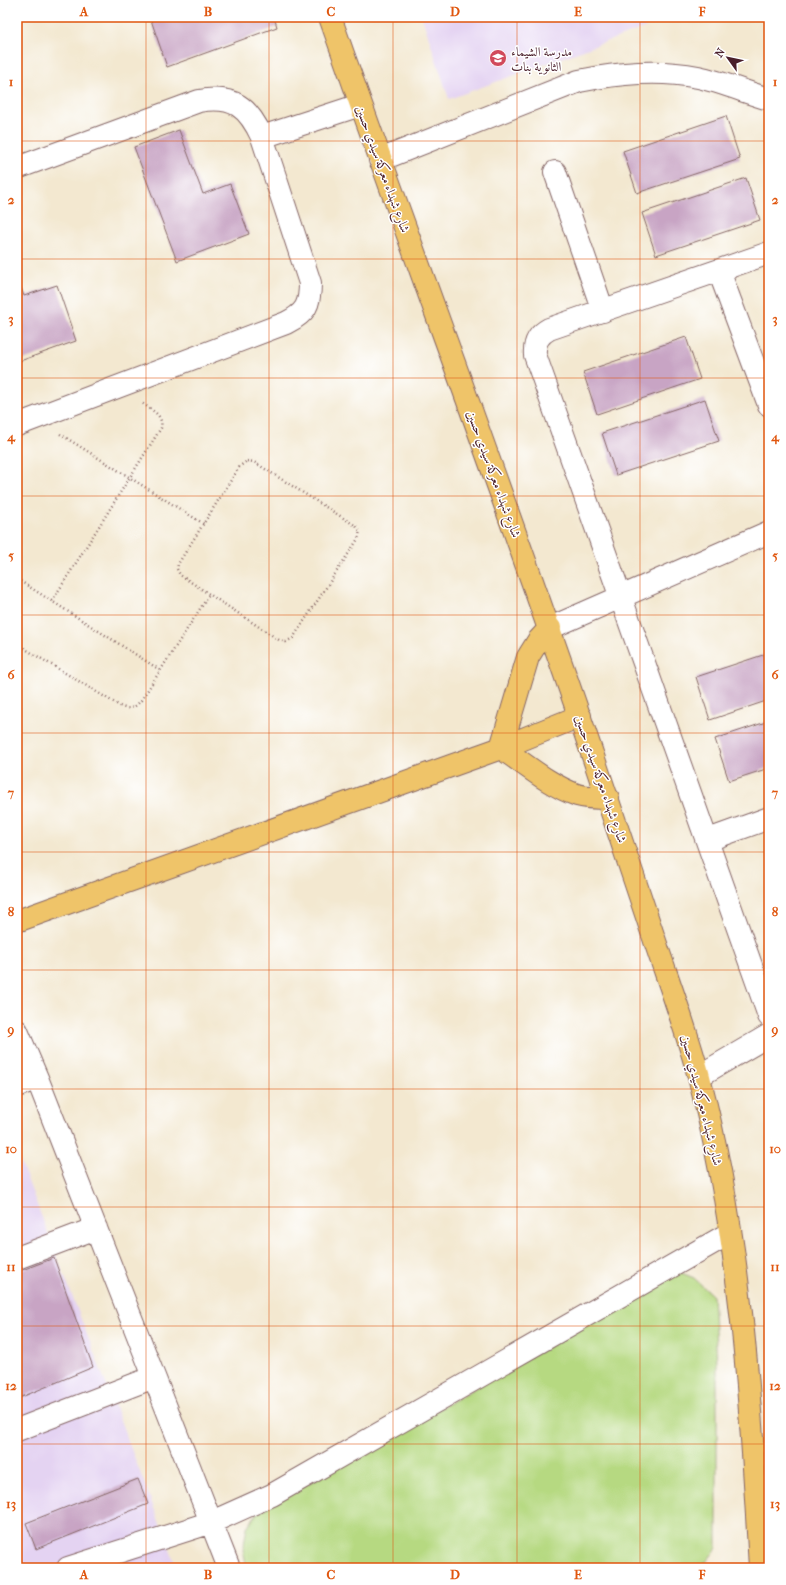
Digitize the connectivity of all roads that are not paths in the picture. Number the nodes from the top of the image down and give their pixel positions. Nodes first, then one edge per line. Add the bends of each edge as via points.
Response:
1 (330, 17) edge
2 (769, 99) edge
3 (360, 105) junction
4 (262, 137) junction
5 (380, 160) junction
6 (17, 168) edge
7 (555, 172) dead end
8 (769, 253) edge
9 (719, 270) junction
10 (603, 311) junction
11 (769, 405) edge
12 (26, 422) edge
13 (769, 532) edge
14 (621, 597) junction
15 (550, 628) junction
16 (580, 716) junction
17 (501, 748) junction
18 (608, 798) junction
19 (769, 818) edge
20 (708, 840) junction
21 (17, 921) edge
22 (769, 1016) edge
23 (17, 1031) edge
24 (769, 1035) edge
25 (698, 1076) junction
26 (37, 1078) junction
27 (17, 1086) edge
28 (96, 1228) junction
29 (730, 1233) junction
30 (17, 1258) edge
31 (154, 1376) junction
32 (17, 1430) edge
33 (212, 1522) junction
34 (68, 1568) edge
35 (229, 1568) edge
36 (760, 1568) edge

1 - 3 main road, شارع شهداء معركة سيدي حسين
2 - 5 street via 698,77 640,72 610,75 579,81
3 - 4 street
3 - 5 main road, شارع شهداء معركة سيدي حسين
4 - 6 street via 247,111 236,104 212,99 199,101
4 - 12 street via 310,283 310,296 306,308 297,317 286,322
5 - 15 main road, شارع شهداء معركة سيدي حسين
7 - 10 street
8 - 9 street
9 - 10 street
9 - 11 street
10 - 14 street via 543,332 536,342 535,355
13 - 14 street
14 - 15 street
14 - 20 street
15 - 16 main road, شارع شهداء معركة سيدي حسين
15 - 17 main road via 528,657
16 - 17 main road
16 - 18 main road, شارع شهداء معركة سيدي حسين
17 - 18 main road via 560,788 591,798
17 - 21 main road
18 - 25 main road, شارع شهداء معركة سيدي حسين
19 - 20 street
20 - 22 street
23 - 26 street
24 - 25 street
25 - 29 main road, شارع شهداء معركة سيدي حسين
26 - 27 street
26 - 28 street
28 - 30 street
28 - 31 street
29 - 33 street via 272,1495
29 - 36 main road, شارع شهداء معركة سيدي حسين via 746,1352
31 - 32 street
31 - 33 street
33 - 34 street
33 - 35 street

